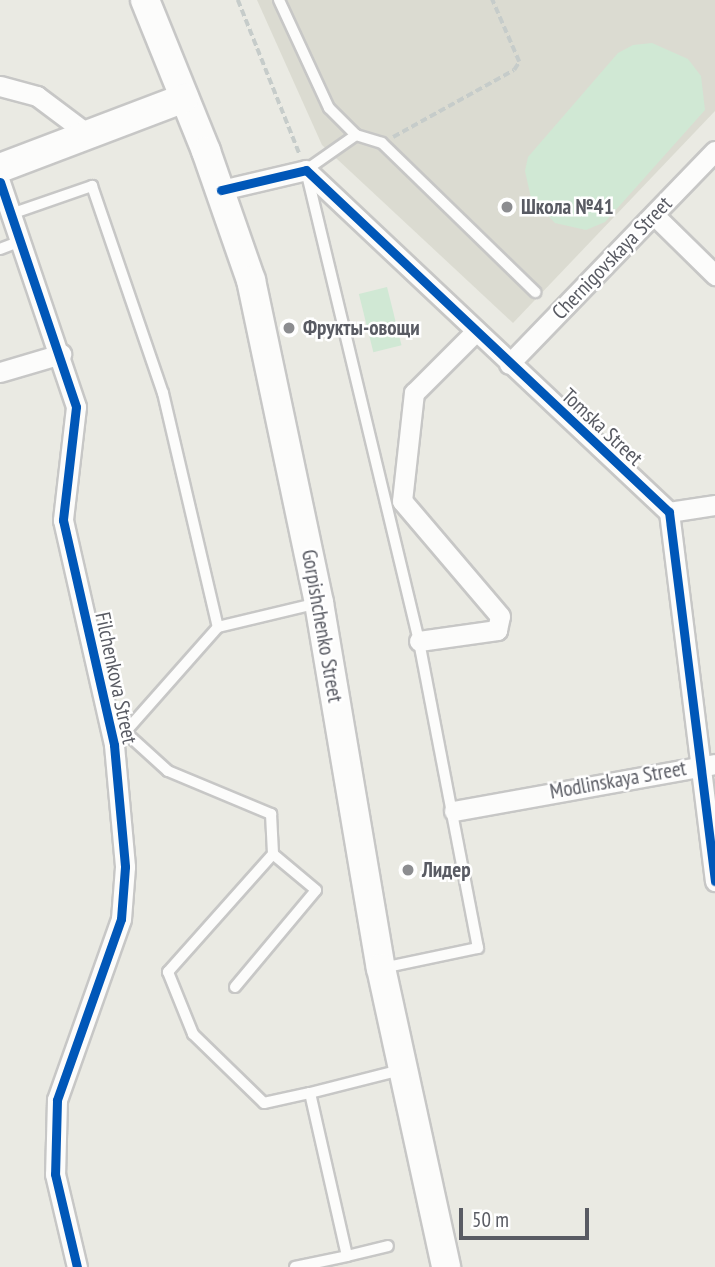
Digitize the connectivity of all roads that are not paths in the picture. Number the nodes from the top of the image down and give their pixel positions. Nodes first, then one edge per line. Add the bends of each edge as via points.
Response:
1 (145, 0) edge
2 (279, 0) edge
3 (0, 86) edge
4 (25, 90) junction
5 (0, 96) edge
6 (184, 98) junction
7 (89, 135) junction
8 (356, 135) junction
9 (715, 151) edge
10 (0, 168) edge
11 (306, 170) junction
12 (0, 182) edge
13 (221, 190) junction
14 (11, 215) junction
15 (654, 215) junction
16 (20, 241) junction
17 (0, 248) edge
18 (715, 275) edge
19 (535, 292) dead end
20 (475, 332) junction
21 (61, 354) junction
22 (509, 364) junction
23 (0, 372) edge
24 (394, 503) junction
25 (715, 505) edge
26 (668, 512) junction
27 (319, 603) junction
28 (218, 627) junction
29 (419, 641) junction
30 (708, 765) edge
31 (454, 811) junction
32 (273, 854) junction
33 (715, 881) edge
34 (381, 968) junction
35 (235, 987) dead end
36 (403, 1070) junction
37 (310, 1093) junction
38 (388, 1246) dead end
39 (347, 1256) junction
40 (77, 1267) edge
41 (295, 1267) edge
42 (446, 1267) edge

1 - 6 main road, Gorpishchenko Street
2 - 8 lane via 329,108
3 - 4 street
4 - 5 lane
4 - 7 street
6 - 7 main road
6 - 13 main road, Gorpishchenko Street
7 - 10 main road
8 - 11 lane
8 - 19 lane via 382,143
9 - 15 street, Chernigovskaya Street
11 - 13 street
11 - 20 street, Tomska Street
11 - 24 lane
12 - 14 street, Filchenkova Street
13 - 27 main road, Gorpishchenko Street via 251,280
14 - 16 street, Filchenkova Street
14 - 28 lane via 92,186 163,393
15 - 18 street
15 - 22 street, Chernigovskaya Street
16 - 17 lane
16 - 21 street, Filchenkova Street
20 - 22 street, Tomska Street
20 - 24 street via 414,393
21 - 23 street
21 - 40 street, Filchenkova Street via 76,407 63,520 114,745 125,867 121,919 57,1100 55,1174
22 - 26 street, Tomska Street
24 - 29 lane
24 - 29 street via 499,616 497,630
25 - 26 street
26 - 30 street
27 - 28 lane
27 - 34 main road, Gorpishchenko Street
28 - 32 lane via 125,732 167,771 271,814
29 - 31 lane
30 - 31 street, Modlinskaya Street
30 - 33 street
31 - 34 lane via 478,948
32 - 35 lane via 316,890
32 - 37 lane via 168,972 193,1034 264,1103
34 - 36 main road, Gorpishchenko Street
36 - 37 lane
36 - 42 main road, Gorpishchenko Street
37 - 39 lane
38 - 39 lane
39 - 41 lane

